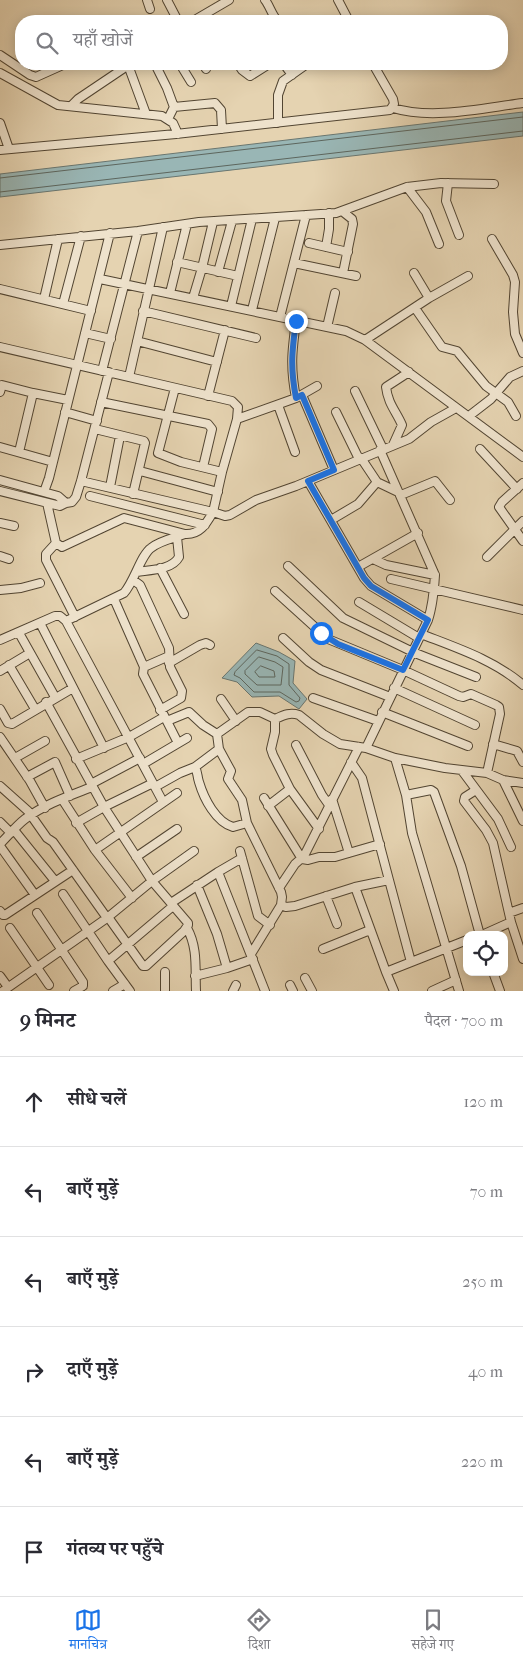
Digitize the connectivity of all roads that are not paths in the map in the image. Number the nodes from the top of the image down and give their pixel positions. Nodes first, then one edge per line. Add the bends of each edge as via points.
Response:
1 (147, 0) edge
2 (167, 0) edge
3 (211, 0) edge
4 (229, 0) edge
5 (264, 0) edge
6 (338, 0) edge
7 (216, 8) junction
8 (150, 9) dead end
9 (175, 15) edge
10 (204, 15) edge
11 (274, 15) edge
12 (346, 15) edge
13 (0, 55) edge
14 (15, 65) edge
15 (22, 70) edge
16 (52, 70) edge
17 (120, 70) edge
18 (131, 70) edge
19 (158, 70) edge
20 (184, 70) edge
21 (242, 70) edge
22 (260, 70) edge
23 (289, 70) edge
24 (298, 70) edge
25 (376, 70) edge
26 (0, 73) edge
27 (292, 74) junction
28 (191, 82) dead end
29 (523, 103) edge
30 (71, 106) junction
31 (174, 108) junction
32 (393, 108) junction
33 (146, 114) junction
34 (168, 119) junction
35 (0, 123) edge
36 (278, 123) junction
37 (222, 129) junction
38 (178, 134) junction
39 (9, 149) junction
40 (0, 150) edge
41 (448, 183) junction
42 (494, 184) dead end
43 (407, 187) junction
44 (342, 210) junction
45 (329, 213) junction
46 (306, 215) junction
47 (275, 218) junction
48 (252, 219) junction
49 (232, 220) junction
50 (214, 222) junction
51 (187, 224) junction
52 (163, 227) junction
53 (138, 232) junction
54 (110, 233) junction
55 (459, 235) dead end
56 (81, 236) junction
57 (58, 239) junction
58 (492, 239) dead end
59 (309, 243) dead end
60 (439, 244) dead end
61 (0, 247) edge
62 (326, 247) junction
63 (348, 252) junction
64 (178, 262) junction
65 (294, 263) junction
66 (202, 268) junction
67 (218, 272) junction
68 (343, 273) junction
69 (414, 273) dead end
70 (238, 276) junction
71 (356, 276) dead end
72 (468, 276) dead end
73 (100, 279) junction
74 (125, 284) junction
75 (148, 288) junction
76 (0, 289) edge
77 (334, 292) dead end
78 (170, 293) junction
79 (193, 298) junction
80 (429, 298) junction
81 (44, 299) junction
82 (63, 304) junction
83 (231, 306) junction
84 (414, 308) junction
85 (252, 310) junction
86 (91, 311) junction
87 (143, 311) junction
88 (280, 317) junction
89 (296, 321) junction
90 (327, 327) junction
91 (225, 330) junction
92 (85, 333) junction
93 (256, 338) dead end
94 (110, 339) junction
95 (365, 340) junction
96 (137, 341) junction
97 (0, 347) edge
98 (523, 353) edge
99 (217, 362) junction
100 (78, 365) junction
101 (523, 371) edge
102 (106, 372) junction
103 (409, 372) junction
104 (129, 377) junction
105 (318, 386) dead end
106 (1, 387) edge
107 (175, 388) junction
108 (355, 391) dead end
109 (33, 393) junction
110 (496, 394) junction
111 (208, 396) junction
112 (299, 396) junction
113 (68, 400) junction
114 (101, 402) junction
115 (278, 405) junction
116 (456, 408) junction
117 (65, 412) junction
118 (336, 412) dead end
119 (168, 416) junction
120 (469, 416) junction
121 (516, 416) dead end
122 (236, 419) junction
123 (96, 425) junction
124 (120, 436) junction
125 (393, 445) junction
126 (0, 447) edge
127 (382, 449) junction
128 (480, 449) dead end
129 (144, 450) junction
130 (19, 452) junction
131 (295, 452) dead end
132 (158, 453) junction
133 (523, 457) edge
134 (360, 458) junction
135 (53, 462) junction
136 (203, 467) junction
137 (334, 470) junction
138 (140, 471) junction
139 (222, 472) junction
140 (0, 480) edge
141 (81, 481) junction
142 (308, 481) junction
143 (377, 482) junction
144 (520, 486) edge
145 (110, 487) junction
146 (0, 491) edge
147 (44, 492) junction
148 (218, 492) junction
149 (133, 494) junction
150 (401, 494) junction
151 (90, 496) dead end
152 (450, 500) dead end
153 (47, 503) junction
154 (66, 503) junction
155 (213, 512) junction
156 (331, 520) junction
157 (523, 521) edge
158 (0, 523) edge
159 (204, 525) junction
160 (14, 526) dead end
161 (514, 528) junction
162 (418, 533) junction
163 (181, 536) junction
164 (523, 541) edge
165 (56, 543) junction
166 (0, 556) edge
167 (487, 557) dead end
168 (9, 559) dead end
169 (373, 559) junction
170 (288, 566) dead end
171 (358, 567) junction
172 (160, 568) junction
173 (435, 575) junction
174 (135, 576) junction
175 (391, 579) dead end
176 (40, 583) dead end
177 (0, 590) edge
178 (434, 590) junction
179 (275, 591) dead end
180 (114, 599) junction
181 (359, 602) dead end
182 (523, 610) edge
183 (184, 614) dead end
184 (75, 617) junction
185 (428, 620) junction
186 (66, 621) junction
187 (40, 623) junction
188 (19, 633) junction
189 (420, 636) junction
190 (283, 638) dead end
191 (0, 640) edge
192 (210, 646) dead end
193 (412, 652) junction
194 (30, 653) junction
195 (169, 660) junction
196 (9, 666) junction
197 (144, 667) junction
198 (403, 670) junction
199 (0, 671) edge
200 (476, 677) dead end
201 (523, 685) edge
202 (72, 688) junction
203 (394, 688) junction
204 (55, 697) junction
205 (390, 697) junction
206 (313, 698) dead end
207 (221, 699) dead end
208 (46, 702) junction
209 (0, 709) edge
210 (35, 709) junction
211 (382, 712) junction
212 (164, 716) junction
213 (275, 719) junction
214 (236, 721) junction
215 (378, 721) junction
216 (475, 725) dead end
217 (217, 734) junction
218 (0, 736) edge
219 (129, 737) junction
220 (186, 738) dead end
221 (45, 741) dead end
222 (178, 743) junction
223 (493, 744) junction
224 (296, 746) dead end
225 (468, 746) dead end
226 (104, 748) junction
227 (362, 748) junction
228 (219, 749) junction
229 (15, 758) junction
230 (395, 758) junction
231 (76, 759) junction
232 (142, 761) junction
233 (351, 762) junction
234 (523, 762) edge
235 (195, 767) junction
236 (463, 772) junction
237 (487, 773) junction
238 (28, 777) junction
239 (504, 780) junction
240 (523, 783) edge
241 (91, 785) junction
242 (154, 785) junction
243 (0, 786) edge
244 (290, 789) junction
245 (476, 790) junction
246 (177, 794) dead end
247 (406, 794) junction
248 (70, 796) junction
249 (264, 798) dead end
250 (62, 799) junction
251 (163, 802) junction
252 (331, 802) junction
253 (268, 806) junction
254 (104, 807) junction
255 (44, 808) junction
256 (32, 815) junction
257 (523, 821) edge
258 (0, 822) edge
259 (76, 823) junction
260 (247, 823) junction
261 (319, 828) junction
262 (177, 829) dead end
263 (12, 832) junction
264 (120, 832) junction
265 (380, 844) junction
266 (0, 845) edge
267 (512, 847) dead end
268 (95, 850) junction
269 (194, 851) dead end
270 (349, 853) junction
271 (136, 857) junction
272 (302, 859) junction
273 (72, 870) junction
274 (218, 872) junction
275 (389, 880) junction
276 (55, 882) junction
277 (152, 882) junction
278 (197, 884) junction
279 (279, 888) junction
280 (355, 888) junction
281 (35, 894) junction
282 (63, 894) dead end
283 (326, 896) junction
284 (132, 898) junction
285 (172, 904) junction
286 (281, 906) junction
287 (523, 908) edge
288 (0, 911) edge
289 (37, 913) dead end
290 (509, 913) junction
291 (107, 918) junction
292 (511, 922) junction
293 (337, 924) dead end
294 (270, 925) junction
295 (10, 928) dead end
296 (186, 928) junction
297 (370, 930) junction
298 (88, 931) junction
299 (480, 931) edge
300 (490, 931) edge
301 (463, 941) edge
302 (129, 945) junction
303 (445, 948) junction
304 (323, 949) dead end
305 (61, 950) junction
306 (252, 957) junction
307 (523, 959) edge
308 (108, 961) junction
309 (411, 962) junction
310 (37, 966) junction
311 (228, 968) junction
312 (165, 972) dead end
313 (386, 972) junction
314 (0, 976) edge
315 (195, 976) junction
316 (494, 976) edge
317 (305, 978) dead end
318 (456, 980) junction
319 (49, 986) dead end
320 (128, 988) edge
321 (6, 989) edge
322 (74, 991) edge
323 (113, 991) edge
324 (165, 991) edge
325 (196, 991) edge
326 (265, 991) edge
327 (312, 991) edge
328 (394, 991) edge
329 (432, 991) edge
330 (459, 991) edge
331 (500, 991) edge

1 - 8 street
2 - 9 street
3 - 7 street
4 - 7 street
5 - 11 street
6 - 12 street
7 - 10 street
13 - 14 street
15 - 16 street via 36,77
17 - 30 street
18 - 33 street
19 - 31 street
20 - 28 street
21 - 22 street via 250,76
23 - 27 street
24 - 27 street
25 - 32 street via 393,99
26 - 30 street via 51,102
27 - 36 street via 283,81 279,90
29 - 32 street via 417,113
30 - 33 street
31 - 34 street
31 - 37 street via 215,103 221,110
32 - 36 street
33 - 34 street
34 - 38 street
35 - 39 street
36 - 37 street
37 - 38 street
38 - 39 street
39 - 40 street
41 - 42 street
41 - 43 street
41 - 55 street via 446,201
43 - 44 street
43 - 60 street via 426,212
44 - 45 street
44 - 63 street via 353,224
45 - 46 street
45 - 62 street
46 - 47 street
46 - 65 street
47 - 48 street
47 - 85 street
48 - 49 street
48 - 70 street
49 - 50 street
49 - 67 street
50 - 51 street
50 - 66 street
51 - 52 street
51 - 64 street
52 - 53 street
52 - 75 street
53 - 54 street
53 - 74 street
54 - 56 street
54 - 73 street
56 - 57 street
56 - 82 street
57 - 61 street
57 - 81 street
58 - 98 street via 515,282 515,334
59 - 62 street
62 - 63 street
63 - 68 street
64 - 66 street
64 - 78 street
65 - 68 street
65 - 88 street
66 - 67 street
66 - 79 street
67 - 70 street
68 - 71 street
69 - 80 street
70 - 83 street
72 - 80 street
73 - 74 street
73 - 86 street
74 - 75 street
74 - 94 street
75 - 78 street
75 - 87 street
76 - 81 street
77 - 90 street
78 - 79 street
79 - 83 street
80 - 84 street
81 - 82 street
82 - 86 street
83 - 85 street
84 - 95 street
84 - 110 street via 442,347 457,351
85 - 88 street
86 - 92 street
87 - 91 street
87 - 96 street
88 - 89 street
89 - 90 street
89 - 112 street via 291,357
90 - 95 street
91 - 93 street
91 - 99 street
92 - 94 street
92 - 100 street
94 - 102 street
95 - 103 street
96 - 99 street
96 - 104 street
97 - 100 street
99 - 111 street
100 - 102 street
100 - 113 street
101 - 110 street via 510,377
102 - 104 street
102 - 114 street
103 - 116 street
103 - 125 street via 386,387 402,426
104 - 107 street
105 - 112 street
106 - 109 street
107 - 111 street
107 - 119 street
108 - 127 street
109 - 113 street
109 - 130 street
110 - 120 street
110 - 121 street via 508,402
111 - 122 street via 232,401 238,407
112 - 115 street
112 - 137 street
113 - 117 street
114 - 119 street
114 - 123 street
115 - 122 street
115 - 131 street
116 - 120 street
116 - 125 street via 409,439
117 - 123 street
117 - 135 street
118 - 134 street
119 - 132 street
119 - 136 street via 211,427
120 - 133 street
122 - 139 street
123 - 124 street
123 - 141 street
124 - 129 street via 144,441
124 - 145 street
125 - 127 street
126 - 130 street
127 - 134 street
127 - 150 street
128 - 144 street
129 - 132 street
129 - 138 street
130 - 135 street
132 - 136 street
134 - 137 street
134 - 143 street
135 - 147 street
136 - 139 street
137 - 142 street
138 - 148 street
138 - 149 street
139 - 148 street
140 - 147 street
141 - 145 street
141 - 154 street via 76,497
142 - 155 street via 256,500 230,515
142 - 156 street
143 - 150 street
143 - 156 street via 358,504
144 - 161 street via 499,504
145 - 149 street
146 - 153 street
147 - 154 street via 58,496
148 - 155 street
149 - 155 street
150 - 152 street via 435,481
150 - 162 street
151 - 159 street
153 - 154 street via 60,506
153 - 165 street
155 - 159 street
156 - 171 street
157 - 161 street
158 - 160 street
159 - 163 street via 198,532
161 - 164 street
161 - 167 street
162 - 169 street
162 - 173 street
163 - 165 street via 124,518 62,547
163 - 172 street via 179,557 174,564
163 - 174 street via 152,547
165 - 184 street via 47,551 46,560
166 - 168 street
169 - 171 street
169 - 173 street via 386,565
170 - 193 street via 343,618
171 - 185 street via 377,590
172 - 174 street
172 - 183 street
173 - 178 street
174 - 180 street via 124,593
174 - 195 street via 169,648
175 - 178 street
176 - 177 street
178 - 182 street
178 - 185 street via 434,603
179 - 198 street via 328,639
180 - 184 street
180 - 197 street
181 - 189 street
184 - 186 street
185 - 189 street
186 - 187 street via 58,616
186 - 219 street
187 - 188 street
187 - 202 street
188 - 191 street
188 - 194 street
189 - 193 street
189 - 201 street via 484,659
190 - 205 street via 321,670
192 - 195 street via 200,645
193 - 198 street
193 - 200 street
194 - 196 street
194 - 204 street
195 - 197 street
195 - 212 street via 182,696
196 - 199 street
196 - 210 street
197 - 212 street via 143,674
198 - 203 street
198 - 223 street via 459,696 471,694 499,707
202 - 204 street
202 - 226 street
203 - 205 street
203 - 216 street
204 - 208 street
205 - 211 street
206 - 215 street
207 - 214 street
208 - 210 street
208 - 231 street
209 - 210 street via 10,724
211 - 215 street
211 - 225 street
212 - 217 street via 189,712
212 - 219 street
212 - 222 street
213 - 214 street via 260,712 248,712
213 - 227 street via 287,714 300,715 332,740
213 - 244 street via 271,749
214 - 217 street
215 - 227 street
217 - 228 street
218 - 229 street
219 - 226 street
219 - 232 street
220 - 222 street
221 - 229 street
222 - 232 street
223 - 234 street via 517,751
223 - 237 street
224 - 252 street via 322,795
226 - 231 street
227 - 230 street
227 - 233 street
228 - 235 street
228 - 260 street via 231,771 228,779 242,800
229 - 238 street
230 - 236 street
230 - 247 street
231 - 241 street
232 - 241 street
232 - 242 street
233 - 252 street
233 - 265 street via 362,778
235 - 242 street
235 - 260 street via 206,800 222,821 233,827
236 - 237 street
236 - 245 street
237 - 239 street
238 - 248 street via 55,762
238 - 255 street
239 - 240 street
239 - 257 street
241 - 248 street
241 - 254 street
242 - 251 street
242 - 254 street
243 - 256 street
244 - 253 street
244 - 261 street
245 - 267 street via 498,819
245 - 290 street via 464,801 493,843
246 - 251 street
247 - 299 street via 434,792
247 - 303 street via 412,833
248 - 250 street
249 - 253 street
250 - 255 street
250 - 259 street
251 - 264 street
252 - 261 street
252 - 270 street
253 - 272 street
254 - 259 street
254 - 264 street
255 - 256 street
256 - 263 street
256 - 273 street
258 - 263 street
259 - 268 street
260 - 279 street
261 - 272 street
262 - 271 street
263 - 266 street
263 - 276 street
264 - 268 street
264 - 271 street
265 - 270 street
265 - 275 street
266 - 281 street
268 - 284 street
269 - 277 street
270 - 272 street
271 - 277 street
272 - 279 street
273 - 276 street
273 - 291 street
274 - 278 street
274 - 294 street via 241,854 258,916
274 - 306 street
275 - 280 street
275 - 309 street
276 - 281 street
277 - 284 street
277 - 285 street
278 - 285 street
278 - 311 street
279 - 286 street
280 - 283 street
280 - 297 street
281 - 288 street via 5,915
282 - 298 street
283 - 286 street via 290,907
283 - 293 street
284 - 291 street
285 - 296 street via 188,922
285 - 302 street
286 - 294 street
287 - 290 street
289 - 305 street
290 - 292 street
291 - 298 street
291 - 302 street
292 - 300 street
292 - 307 street
294 - 306 street
295 - 310 street
296 - 302 street via 146,966 142,966
296 - 315 street via 194,942
297 - 304 street
297 - 313 street
298 - 305 street
298 - 308 street
301 - 303 street
302 - 308 street
303 - 309 street
303 - 318 street
305 - 310 street
305 - 322 street via 84,982
306 - 311 street
306 - 326 street
308 - 320 street
309 - 313 street
310 - 319 street
310 - 321 street
311 - 315 street
312 - 324 street
313 - 328 street
314 - 321 street
315 - 325 street
316 - 331 street
317 - 327 street
318 - 329 street
318 - 330 street
320 - 323 street

